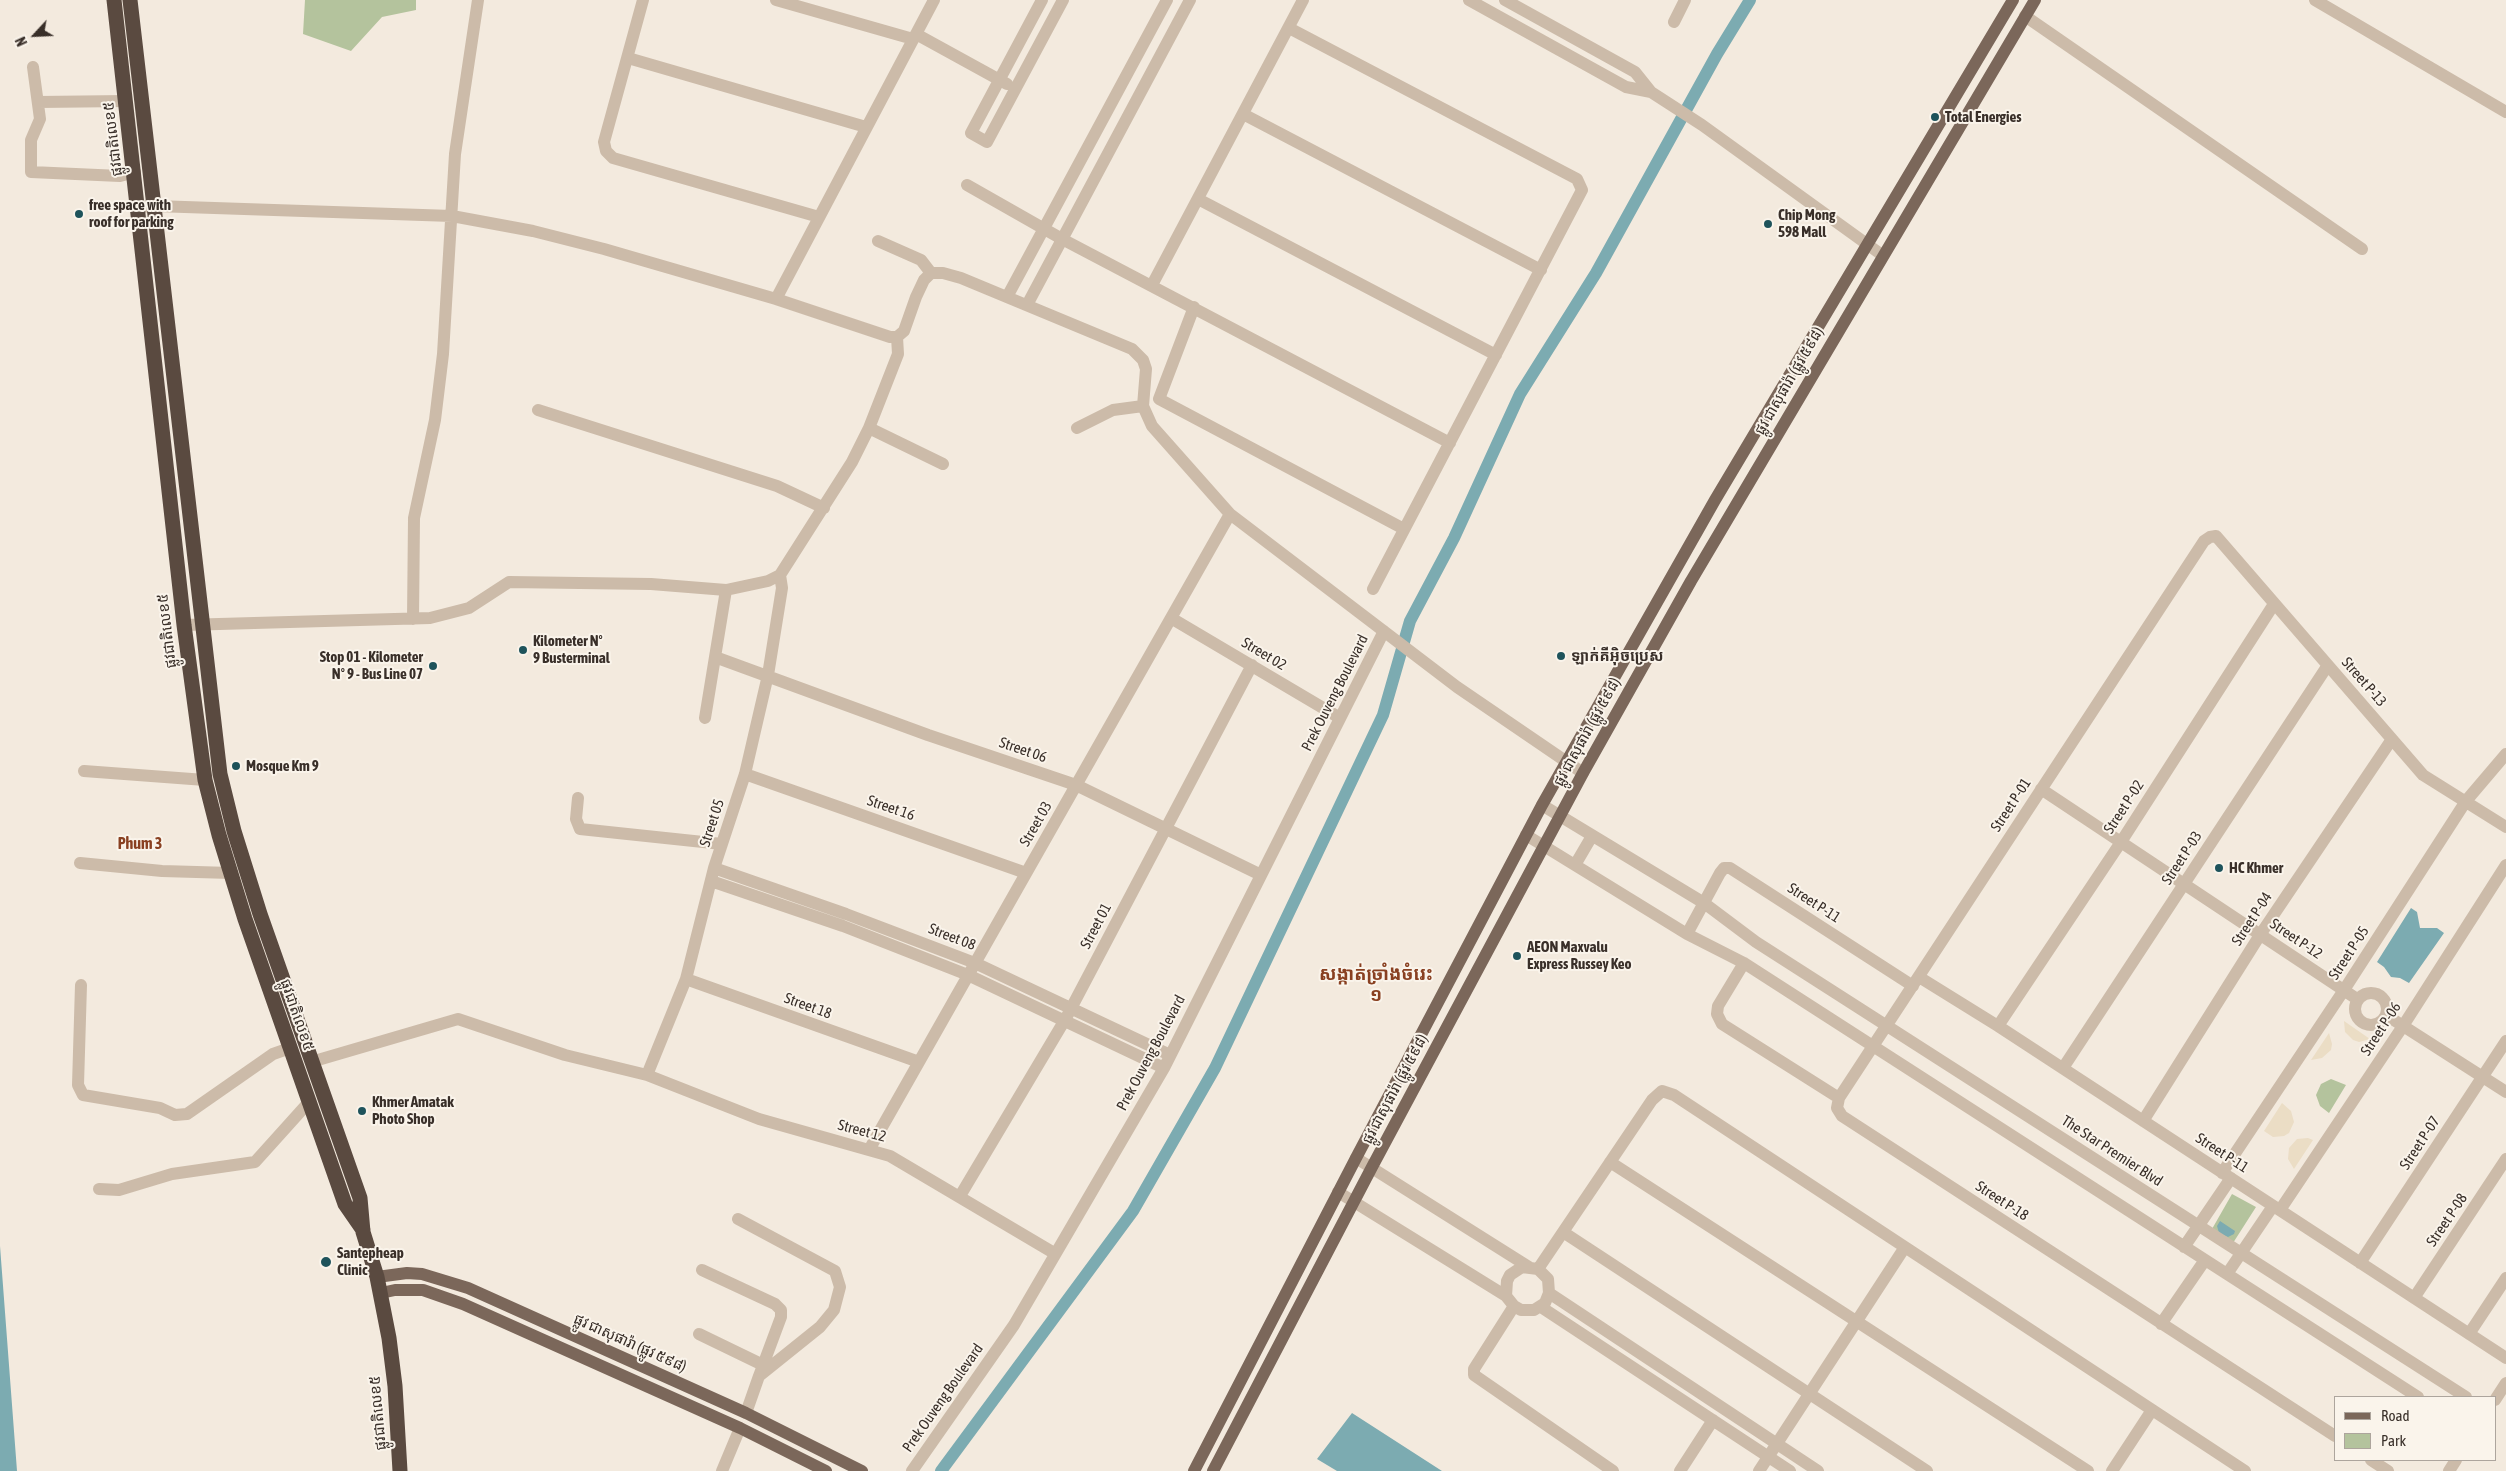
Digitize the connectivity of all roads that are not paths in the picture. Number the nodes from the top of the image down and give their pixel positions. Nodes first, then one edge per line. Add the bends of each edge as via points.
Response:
1 (114, 0) edge
2 (130, 0) edge
3 (478, 0) edge
4 (643, 0) edge
5 (776, 0) edge
6 (934, 0) edge
7 (1042, 0) edge
8 (1063, 0) edge
9 (1167, 0) edge
10 (1190, 0) edge
11 (1303, 0) edge
12 (1468, 0) edge
13 (1504, 0) edge
14 (1685, 0) edge
15 (2013, 0) edge
16 (2034, 0) edge
17 (2315, 0) edge
18 (1519, 8) junction
19 (2025, 16) junction
20 (1674, 22) dead end
21 (1511, 24) junction
22 (1289, 28) junction
23 (915, 36) junction
24 (1594, 49) junction
25 (1139, 52) junction
26 (628, 58) junction
27 (1157, 62) junction
28 (1586, 65) junction
29 (33, 67) dead end
30 (1000, 80) junction
31 (1015, 89) junction
32 (1651, 92) junction
33 (126, 101) junction
34 (38, 102) junction
35 (2506, 112) edge
36 (1243, 114) junction
37 (866, 128) junction
38 (135, 172) junction
39 (967, 186) dead end
40 (1198, 199) junction
41 (155, 206) junction
42 (139, 207) junction
43 (452, 216) junction
44 (819, 217) junction
45 (1044, 229) junction
46 (1062, 239) junction
47 (878, 241) dead end
48 (1866, 246) junction
49 (2362, 249) dead end
50 (1882, 255) junction
51 (1541, 270) junction
52 (932, 273) junction
53 (1152, 285) junction
54 (1007, 297) junction
55 (776, 299) junction
56 (1027, 306) junction
57 (1194, 307) junction
58 (168, 324) junction
59 (152, 326) junction
60 (897, 337) junction
61 (1496, 356) junction
62 (1143, 406) junction
63 (538, 410) dead end
64 (869, 428) junction
65 (1077, 428) dead end
66 (1450, 443) junction
67 (943, 464) dead end
68 (824, 508) junction
69 (1230, 514) junction
70 (1404, 529) junction
71 (2216, 536) joint
72 (780, 575) junction
73 (1668, 582) junction
74 (1373, 589) dead end
75 (726, 590) junction
76 (1684, 592) junction
77 (2274, 604) junction
78 (1171, 618) junction
79 (414, 619) junction
80 (201, 623) junction
81 (184, 625) junction
82 (1388, 634) junction
83 (715, 657) junction
84 (1252, 665) junction
85 (2328, 665) junction
86 (768, 675) junction
87 (705, 718) dead end
88 (1340, 718) junction
89 (2392, 739) junction
90 (2506, 754) edge
91 (1566, 763) junction
92 (84, 771) dead end
93 (1583, 773) junction
94 (745, 774) junction
95 (205, 780) junction
96 (1076, 785) junction
97 (2041, 789) junction
98 (578, 798) dead end
99 (2466, 801) junction
100 (1542, 805) junction
101 (1559, 816) junction
102 (2506, 827) edge
103 (1166, 828) junction
104 (226, 833) junction
105 (1526, 835) junction
106 (1592, 836) junction
107 (2121, 842) junction
108 (722, 844) junction
109 (1543, 846) junction
110 (80, 863) dead end
111 (1575, 865) junction
112 (2506, 865) edge
113 (231, 873) junction
114 (1026, 873) junction
115 (712, 875) junction
116 (1260, 875) junction
117 (2184, 884) junction
118 (1706, 900) junction
119 (844, 920) junction
120 (1687, 934) junction
121 (2260, 935) junction
122 (975, 963) junction
123 (1744, 963) junction
124 (968, 975) junction
125 (686, 980) junction
126 (1916, 982) junction
127 (81, 985) dead end
128 (2344, 990) junction
129 (2357, 999) junction
130 (1071, 1008) junction
131 (2386, 1015) junction
132 (1064, 1021) junction
133 (1887, 1026) junction
134 (1998, 1026) junction
135 (2403, 1026) junction
136 (2506, 1041) edge
137 (1873, 1046) junction
138 (290, 1048) junction
139 (1170, 1055) junction
140 (311, 1062) junction
141 (919, 1062) junction
142 (1164, 1068) junction
143 (2062, 1068) junction
144 (646, 1075) junction
145 (2483, 1076) junction
146 (2506, 1092) edge
147 (1839, 1098) junction
148 (309, 1102) junction
149 (1379, 1114) junction
150 (2143, 1121) junction
151 (1396, 1122) junction
152 (869, 1150) junction
153 (1356, 1158) junction
154 (2506, 1160) edge
155 (1610, 1162) junction
156 (1372, 1167) junction
157 (2226, 1176) junction
158 (99, 1189) dead end
159 (1338, 1192) junction
160 (960, 1196) junction
161 (1354, 1201) junction
162 (2277, 1208) junction
163 (738, 1219) dead end
164 (2198, 1226) junction
165 (364, 1232) junction
166 (1563, 1232) junction
167 (1905, 1247) junction
168 (2184, 1247) junction
169 (1054, 1253) junction
170 (2242, 1253) junction
171 (2205, 1260) junction
172 (2360, 1263) junction
173 (1534, 1268) junction
174 (702, 1270) dead end
175 (2227, 1274) junction
176 (377, 1277) junction
177 (2506, 1278) edge
178 (381, 1293) junction
179 (1549, 1293) junction
180 (1506, 1296) junction
181 (2414, 1298) junction
182 (1514, 1306) junction
183 (1541, 1307) junction
184 (527, 1314) junction
185 (1856, 1322) junction
186 (2161, 1324) junction
187 (520, 1330) junction
188 (699, 1334) dead end
189 (2469, 1334) junction
190 (2506, 1358) edge
191 (761, 1371) junction
192 (2506, 1383) edge
193 (1809, 1393) junction
194 (2416, 1396) edge
195 (2464, 1396) edge
196 (2496, 1398) edge
197 (2152, 1410) junction
198 (746, 1413) junction
199 (1713, 1420) junction
200 (740, 1428) junction
201 (2334, 1435) edge
202 (1777, 1444) junction
203 (1768, 1456) junction
204 (2373, 1461) edge
205 (400, 1471) edge
206 (722, 1471) edge
207 (826, 1471) edge
208 (862, 1471) edge
209 (912, 1471) edge
210 (1194, 1471) edge
211 (1213, 1471) edge
212 (1613, 1471) edge
213 (1680, 1471) edge
214 (1759, 1471) edge
215 (1790, 1471) edge
216 (1818, 1471) edge
217 (1927, 1471) edge
218 (2088, 1471) edge
219 (2112, 1471) edge
220 (2245, 1471) edge
221 (2388, 1471) edge

1 - 33 highway, ផ្លូវជាតិលេខ៥
2 - 41 highway, ផ្លូវជាតិលេខ៥
3 - 43 street via 455,154
4 - 26 street
5 - 23 street
6 - 23 street
7 - 30 street
8 - 31 street
9 - 25 street
10 - 27 street
11 - 22 street
12 - 21 street
13 - 18 street
14 - 20 street
15 - 48 main road, ផ្លូវ ជាសុផារ៉ា (ផ្លូវ ៥៩៨)
16 - 19 main road, ផ្លូវ ជាសុផារ៉ា (ផ្លូវ ៥៩៨)
17 - 35 street
18 - 21 street
18 - 24 street
19 - 49 street
19 - 50 main road, ផ្លូវ ជាសុផារ៉ា (ផ្លូវ ៥៩៨)
21 - 28 street
22 - 36 street
22 - 51 street via 1577,179 1582,190
23 - 30 street
23 - 37 street
24 - 28 street
24 - 32 street via 1635,72
25 - 27 street
25 - 45 street
26 - 37 street
26 - 44 street via 604,142 612,158
27 - 46 street
28 - 32 street via 1626,87
29 - 34 street
30 - 31 street
30 - 31 street via 971,133 987,142
32 - 48 street via 1702,125
33 - 34 street
33 - 38 highway, ផ្លូវជាតិលេខ៥
34 - 38 street via 40,119 31,140 31,172 120,176
36 - 40 street
36 - 51 street
37 - 44 street
38 - 42 highway, ផ្លូវជាតិលេខ៥
39 - 45 street
40 - 53 street
40 - 61 street
41 - 42 street
41 - 43 street
41 - 58 highway, ផ្លូវជាតិលេខ៥
42 - 59 highway, ផ្លូវជាតិលេខ៥
43 - 55 street via 533,231 604,249
43 - 79 street via 436,420 414,518
44 - 55 street
45 - 46 street
45 - 54 street
46 - 53 street
46 - 56 street
47 - 52 street via 921,260
48 - 50 street
48 - 73 main road, ផ្លូវ ជាសុផារ៉ា (ផ្លូវ ៥៩៨)
50 - 76 main road, ផ្លូវ ជាសុផារ៉ា (ផ្លូវ ៥៩៨)
51 - 61 street
52 - 54 street via 943,273
52 - 60 street via 924,280 904,331
53 - 57 street
54 - 56 street
55 - 60 street
56 - 62 street via 1132,349 1143,360 1146,369
57 - 66 street
57 - 70 street via 1159,399
58 - 59 highway
58 - 80 highway, ផ្លូវជាតិលេខ៥
59 - 81 highway, ផ្លូវជាតិលេខ៥
60 - 64 street via 898,354
61 - 66 street
62 - 65 street via 1112,410
62 - 69 street via 1152,426
63 - 68 street via 777,486
64 - 67 street
64 - 68 street
66 - 70 street
68 - 72 street
69 - 78 street, Street 03
69 - 82 street
70 - 74 street
71 - 77 street, Street P-13
71 - 97 street, Street P-01 via 2204,541
72 - 75 street via 768,581
72 - 86 street, Street 05 via 782,588
73 - 76 main road
73 - 91 main road, ផ្លូវ ជាសុផារ៉ា (ផ្លូវ ៥៩៨)
75 - 79 street via 651,584 510,582 469,608
75 - 83 street
76 - 93 main road, ផ្លូវ ជាសុផារ៉ា (ផ្លូវ ៥៩៨)
77 - 85 street, Street P-13
77 - 107 street, Street P-02
78 - 84 street, Street 02
78 - 96 street, Street 03
79 - 80 street
80 - 81 street
80 - 104 highway, ផ្លូវជាតិលេខ៥
81 - 95 highway, ផ្លូវជាតិលេខ៥
82 - 88 street, Prek Ouveng Boulevard
82 - 91 street
83 - 86 street, Street 06
83 - 87 street
84 - 88 street, Street 02
84 - 103 street, Street 01
85 - 89 street, Street P-13
85 - 117 street, Street P-03
86 - 94 street, Street 05
86 - 96 street, Street 06 via 928,735
88 - 116 street, Prek Ouveng Boulevard
89 - 99 street, Street P-13 via 2423,775
89 - 121 street, Street P-04
90 - 99 street, Street P-05
91 - 93 street
91 - 100 main road, ផ្លូវ ជាសុផារ៉ា (ផ្លូវ ៥៩៨)
92 - 95 street
93 - 101 main road, ផ្លូវ ជាសុផារ៉ា (ផ្លូវ ៥៩៨)
94 - 108 street, Street 05
94 - 114 street, Street 16
95 - 104 highway, ផ្លូវជាតិលេខ៥
96 - 103 street, Street 06
96 - 114 street, Street 03
97 - 107 street, Street P-12
97 - 126 street, Street P-01
98 - 108 street via 576,819 580,829
99 - 102 street, Street P-13
99 - 128 street, Street P-05
100 - 101 street, The Star Premier Blvd
100 - 105 main road, ផ្លូវ ជាសុផារ៉ា (ផ្លូវ ៥៩៨)
101 - 106 street, The Star Premier Blvd
101 - 109 main road, ផ្លូវ ជាសុផារ៉ា (ផ្លូវ ៥៩៨)
103 - 116 street, Street 06
103 - 130 street, Street 01
104 - 113 highway, ផ្លូវជាតិលេខ៥
104 - 140 highway, ផ្លូវជាតិលេខ៥ via 260,914
105 - 109 street
105 - 149 main road, ផ្លូវ ជាសុផារ៉ា (ផ្លូវ ៥៩៨)
106 - 111 street
106 - 118 street, The Star Premier Blvd
107 - 117 street, Street P-12
107 - 134 street, Street P-02
108 - 115 street, Street 05
109 - 111 street
109 - 151 main road, ផ្លូវ ជាសុផារ៉ា (ផ្លូវ ៥៩៨)
110 - 113 street via 162,871
111 - 120 street
112 - 135 street, Street P-06
113 - 138 highway, ផ្លូវជាតិលេខ៥
114 - 122 street, Street 03
115 - 119 street
115 - 125 street, Street 05
116 - 139 street, Prek Ouveng Boulevard
117 - 121 street, Street P-12
117 - 143 street, Street P-03
118 - 120 street
118 - 126 street, Street P-11 via 1720,873 1724,868 1730,868
118 - 133 street, The Star Premier Blvd via 1742,931
119 - 122 street, Street 08
119 - 124 street
120 - 123 street
121 - 128 street, Street P-12
121 - 150 street, Street P-04
122 - 124 street, Street 03
122 - 130 street, Street 08
123 - 137 street
123 - 147 street via 1718,1006 1717,1014 1722,1024
124 - 132 street
124 - 141 street, Street 03
125 - 141 street, Street 18
125 - 144 street, Street 05
126 - 133 street, Street P-01
126 - 134 street, Street P-11
127 - 138 street via 78,1085 83,1095 160,1108 175,1115 187,1114 274,1054
128 - 129 street, Street P-12
128 - 157 street, Street P-05
129 - 131 street via 2371,992 2379,994 2388,1007
129 - 131 street via 2355,1014 2367,1025 2375,1025
130 - 132 street, Street 01
130 - 139 street, Street 08
131 - 135 street
132 - 142 street
132 - 160 street, Street 01
133 - 137 street, Street P-01
133 - 164 street, The Star Premier Blvd
134 - 143 street, Street P-11
135 - 145 street
135 - 162 street, Street P-06
136 - 145 street, Street P-07
137 - 147 street, Street P-01
137 - 168 street
138 - 148 highway, ផ្លូវជាតិលេខ៥
139 - 142 street, Prek Ouveng Boulevard
140 - 144 street, Street 12 via 458,1019 564,1055
140 - 165 highway, ផ្លូវជាតិលេខ៥ via 360,1198
141 - 152 street, Street 03
142 - 169 street, Prek Ouveng Boulevard
143 - 150 street, Street P-11
144 - 152 street, Street 12 via 759,1119
145 - 146 street
145 - 172 street, Street P-07
147 - 186 street, Street P-18 via 1837,1108 1842,1116
148 - 158 street via 255,1162 172,1174 119,1190
148 - 165 highway, ផ្លូវជាតិលេខ៥ via 345,1204
149 - 151 main road
149 - 153 main road, ផ្លូវ ជាសុផារ៉ា (ផ្លូវ ៥៩៨)
150 - 157 street, Street P-11
151 - 156 main road, ផ្លូវ ជាសុផារ៉ា (ផ្លូវ ៥៩៨)
152 - 160 street, Street 12 via 890,1156
153 - 156 street
153 - 159 main road, ផ្លូវ ជាសុផារ៉ា (ផ្លូវ ៥៩៨)
154 - 181 street, Street P-08
155 - 166 street
155 - 167 street via 1652,1100 1662,1091 1674,1095
155 - 185 street
156 - 161 main road, ផ្លូវ ជាសុផារ៉ា (ផ្លូវ ៥៩៨)
156 - 173 street
157 - 162 street, Street P-11
157 - 164 street, Street P-05
159 - 161 street
159 - 210 main road, ផ្លូវ ជាសុផារ៉ា (ផ្លូវ ៥៩៨)
160 - 169 street, Street 12
161 - 180 street
161 - 211 main road, ផ្លូវ ជាសុផារ៉ា (ផ្លូវ ៥៩៨)
162 - 170 street, Street P-06
162 - 172 street, Street P-11
163 - 191 street via 835,1271 839,1279 834,1310 820,1327
164 - 168 street, Street P-05
164 - 170 street, The Star Premier Blvd
165 - 176 highway, ផ្លូវជាតិលេខ៥
166 - 173 street
166 - 193 street
167 - 185 street
167 - 197 street
168 - 171 street
169 - 209 street, Prek Ouveng Boulevard via 1014,1325
170 - 175 street, Street P-06
170 - 195 street, The Star Premier Blvd
171 - 175 street
171 - 186 street
172 - 181 street, Street P-11
173 - 179 street via 1548,1280
173 - 180 street via 1515,1270 1506,1281
174 - 191 street via 776,1304 781,1310
175 - 194 street
176 - 178 highway, ផ្លូវជាតិលេខ៥
176 - 184 main road, ផ្លូវ ជាសុផារ៉ា (ផ្លូវ ៥៩៨) via 407,1272 440,1278
177 - 189 street
178 - 187 main road via 423,1290
178 - 205 highway, ផ្លូវជាតិលេខ៥ via 395,1386
179 - 183 street
179 - 202 street
180 - 182 street
181 - 189 street, Street P-11
182 - 183 street via 1528,1311
182 - 212 street via 1474,1369 1474,1375
183 - 199 street
184 - 187 main road
184 - 198 main road, ផ្លូវ ជាសុផារ៉ា (ផ្លូវ ៥៩៨)
185 - 193 street
185 - 218 street
186 - 201 street, Street P-18
187 - 200 main road
188 - 191 street
189 - 190 street, Street P-11
191 - 198 street
192 - 196 street
193 - 202 street
193 - 217 street
197 - 219 street
197 - 220 street
198 - 208 main road, ផ្លូវ ជាសុផារ៉ា (ផ្លូវ ៥៩៨)
199 - 203 street
199 - 213 street
200 - 206 street
200 - 207 main road
202 - 203 street
202 - 216 street
203 - 214 street
203 - 215 street
204 - 221 street

